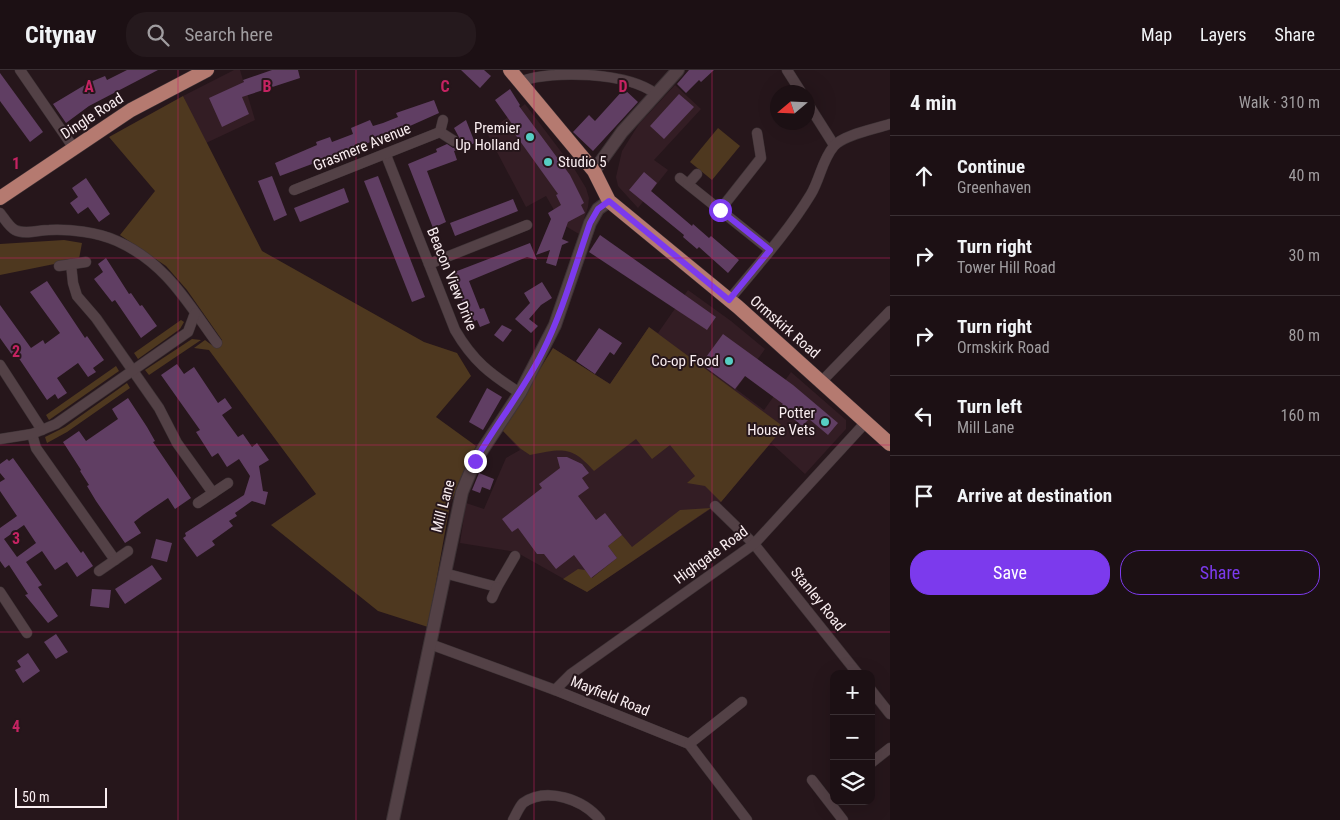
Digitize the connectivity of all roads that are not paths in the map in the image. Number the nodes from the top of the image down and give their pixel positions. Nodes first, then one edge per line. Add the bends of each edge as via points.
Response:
1 (20, 70) edge
2 (207, 70) edge
3 (510, 70) edge
4 (678, 70) edge
5 (787, 70) edge
6 (624, 74) edge
7 (522, 81) junction
8 (796, 85) edge
9 (656, 94) junction
10 (815, 115) edge
11 (443, 120) dead end
12 (890, 124) edge
13 (440, 132) junction
14 (757, 133) dead end
15 (454, 141) dead end
16 (834, 145) junction
17 (73, 148) junction
18 (386, 155) junction
19 (594, 171) junction
20 (697, 174) dead end
21 (294, 190) dead end
22 (0, 198) edge
23 (609, 201) junction
24 (720, 210) junction
25 (0, 213) edge
26 (527, 225) dead end
27 (770, 250) junction
28 (86, 262) dead end
29 (71, 264) junction
30 (429, 264) junction
31 (58, 266) dead end
32 (729, 300) junction
33 (890, 311) edge
34 (195, 313) junction
35 (217, 343) dead end
36 (0, 365) edge
37 (133, 370) junction
38 (822, 381) junction
39 (520, 393) junction
40 (866, 422) junction
41 (42, 430) junction
42 (32, 434) junction
43 (0, 439) edge
44 (890, 444) edge
45 (228, 483) dead end
46 (213, 493) junction
47 (198, 503) dead end
48 (714, 506) dead end
49 (754, 544) junction
50 (128, 551) dead end
51 (515, 556) dead end
52 (115, 560) junction
53 (99, 571) dead end
54 (444, 573) junction
55 (497, 587) junction
56 (0, 592) edge
57 (492, 598) dead end
58 (27, 633) dead end
59 (430, 644) junction
60 (855, 670) edge
61 (555, 690) junction
62 (875, 695) edge
63 (742, 702) dead end
64 (890, 714) edge
65 (689, 744) junction
66 (890, 748) edge
67 (875, 760) edge
68 (812, 780) dead end
69 (830, 794) edge
70 (836, 805) edge
71 (393, 820) edge
72 (513, 820) edge
73 (600, 820) edge
74 (747, 820) edge
75 (843, 820) edge

1 - 17 street
2 - 17 main road, Dingle Road via 132,110
3 - 7 main road
4 - 9 street
5 - 8 street
6 - 7 street via 564,71 530,76
6 - 9 street
7 - 19 main road
9 - 19 street via 622,132
10 - 16 street
11 - 13 street
12 - 16 street
13 - 15 street
13 - 18 street, Grasmere Avenue
14 - 24 street via 762,158
16 - 27 street via 812,192
17 - 22 main road, Dingle Road
18 - 21 street, Grasmere Avenue
18 - 30 street, Beacon View Drive
19 - 23 main road
20 - 24 street via 684,181
23 - 32 main road, Ormskirk Road
23 - 39 street, Mill Lane via 598,209 590,223 555,325
24 - 27 street
25 - 34 street via 14,230 73,231 116,240 163,270
26 - 30 street
27 - 32 street
28 - 29 street
29 - 31 street
29 - 37 street via 72,283 78,296
30 - 39 street, Beacon View Drive via 465,347 489,374
32 - 38 main road, Ormskirk Road
33 - 38 street
34 - 35 street
34 - 37 street via 188,332
36 - 41 street
37 - 41 street via 56,424
37 - 46 street via 159,408 177,443
38 - 40 main road, Ormskirk Road
39 - 54 street, Mill Lane via 482,448 466,480
40 - 44 main road, Ormskirk Road
40 - 49 street, Highgate Road
41 - 42 street
42 - 43 street
42 - 52 street via 36,448
45 - 46 street
46 - 47 street
48 - 49 street, Stanley Road
49 - 60 street, Stanley Road
49 - 61 street, Highgate Road via 571,674
50 - 52 street
51 - 55 street
52 - 53 street
54 - 55 street
54 - 59 street, Mill Lane
55 - 57 street
56 - 58 street
59 - 61 street, Mayfield Road
59 - 71 street, Mill Lane
61 - 65 street, Mayfield Road
62 - 64 street
63 - 65 street
65 - 74 street
66 - 67 street
68 - 69 street
70 - 75 street
72 - 73 street via 522,804 540,797 568,797 594,812

